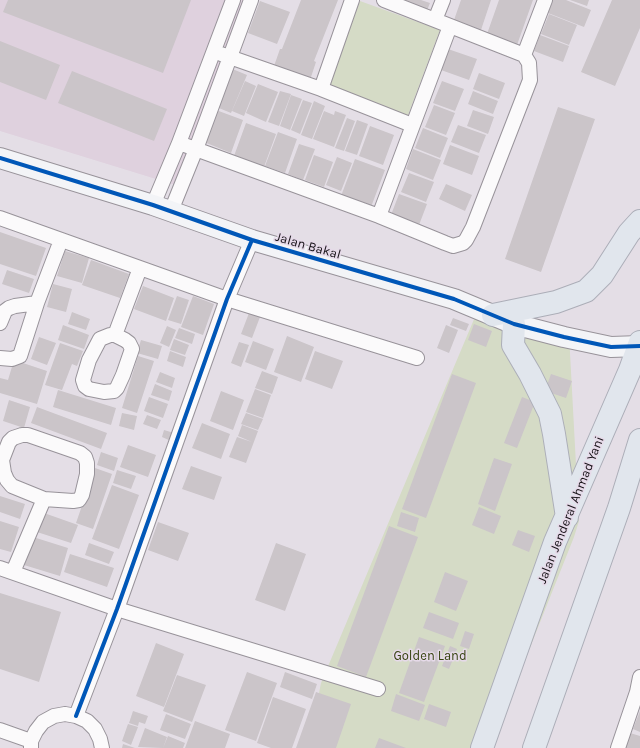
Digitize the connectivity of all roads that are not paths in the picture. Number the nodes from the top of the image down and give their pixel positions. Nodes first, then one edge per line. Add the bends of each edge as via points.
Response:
1 (233, 0) edge
2 (251, 0) edge
3 (352, 0) edge
4 (384, 0) edge
5 (443, 0) edge
6 (545, 0) edge
7 (435, 20) junction
8 (450, 26) junction
9 (214, 51) junction
10 (524, 55) junction
11 (230, 58) junction
12 (321, 89) junction
13 (412, 125) junction
14 (179, 143) junction
15 (196, 149) junction
16 (0, 158) edge
17 (162, 208) junction
18 (379, 216) junction
19 (0, 218) edge
20 (640, 221) edge
21 (61, 240) junction
22 (252, 240) junction
23 (140, 268) junction
24 (227, 299) junction
25 (37, 303) junction
26 (493, 315) junction
27 (0, 323) edge
28 (514, 324) junction
29 (115, 335) dead end
30 (640, 345) edge
31 (611, 347) junction
32 (0, 358) edge
33 (417, 358) dead end
34 (635, 372) edge
35 (640, 440) edge
36 (640, 483) edge
37 (44, 499) junction
38 (619, 508) junction
39 (567, 518) junction
40 (6, 570) edge
41 (117, 609) junction
42 (640, 677) edge
43 (378, 689) dead end
44 (638, 693) edge
45 (76, 716) junction
46 (0, 730) edge
47 (31, 745) edge
48 (102, 748) edge
49 (482, 748) edge
50 (534, 748) edge
51 (618, 748) edge

1 - 9 street
2 - 11 street
3 - 12 street
4 - 7 street
5 - 7 street
6 - 10 street
7 - 8 street
8 - 10 street
8 - 13 street
9 - 11 street
9 - 14 street
10 - 18 street via 529,63 530,80 466,240 453,246
11 - 12 street
11 - 15 street
12 - 13 street
13 - 18 street
14 - 15 street
14 - 17 street
15 - 17 street
15 - 18 street
16 - 17 street, Jalan Bakal
17 - 22 street, Jalan Bakal
19 - 21 street
20 - 26 highway via 629,233 602,275 586,291 556,302
21 - 23 street
21 - 25 street
22 - 24 street
22 - 26 street, Jalan Bakal via 454,299
23 - 24 street
23 - 29 street
24 - 33 street
24 - 41 street
25 - 27 street via 9,308
25 - 32 street via 20,356 12,359
26 - 28 street, Jalan Bakal
28 - 31 street, Jalan Bakal
28 - 39 highway via 513,345 550,414
30 - 31 street, Jalan Bakal
30 - 34 highway, Jalan Jenderal Ahmad Yani
31 - 34 street
34 - 39 highway, Jalan Jenderal Ahmad Yani
35 - 38 highway
36 - 38 highway
37 - 37 street via 12,486 7,480 2,460 13,438 28,435 85,457 87,474 79,500
37 - 40 street
38 - 50 highway
39 - 49 highway, Jalan Jenderal Ahmad Yani via 555,542
40 - 41 street
41 - 43 street
41 - 45 street
42 - 44 street
44 - 51 street
45 - 47 street via 54,716 44,722 36,731
45 - 48 street via 87,721 95,729
46 - 47 street

